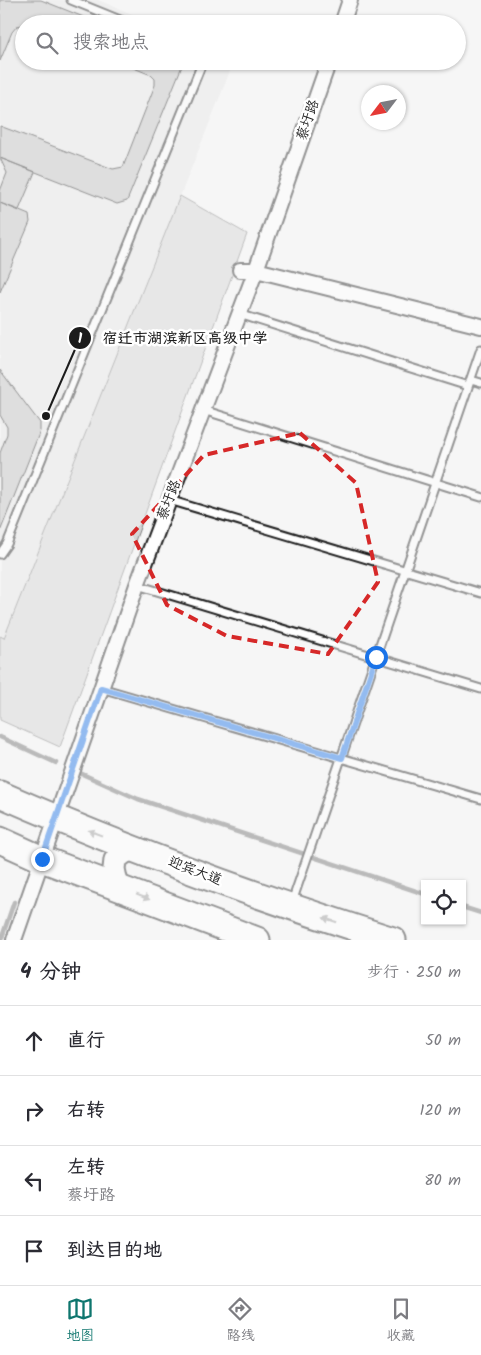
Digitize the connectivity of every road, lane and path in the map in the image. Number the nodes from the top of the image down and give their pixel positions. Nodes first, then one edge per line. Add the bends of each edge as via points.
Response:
1 (71, 0) edge
2 (350, 0) edge
3 (108, 15) edge
4 (345, 15) edge
5 (199, 70) edge
6 (326, 70) edge
7 (240, 270) dead end
8 (256, 270) junction
9 (239, 314) junction
10 (481, 326) edge
11 (481, 349) edge
12 (469, 383) junction
13 (481, 383) edge
14 (203, 410) junction
15 (435, 484) junction
16 (481, 497) edge
17 (169, 500) junction
18 (0, 554) edge
19 (406, 571) junction
20 (137, 586) junction
21 (481, 593) edge
22 (376, 657) junction
23 (101, 688) junction
24 (481, 689) edge
25 (342, 758) junction
26 (0, 794) edge
27 (481, 799) edge
28 (55, 818) junction
29 (0, 840) edge
30 (134, 848) junction
31 (42, 859) junction
32 (118, 888) junction
33 (290, 907) junction
34 (14, 940) edge
35 (257, 940) edge
36 (393, 940) edge

1 - 3 lane
2 - 4 street
5 - 18 lane via 7,544
6 - 8 street, 蔡圩路
7 - 8 street
8 - 9 street, 蔡圩路
8 - 10 street
9 - 12 lane
9 - 14 street, 蔡圩路
11 - 12 lane
12 - 13 lane
12 - 15 lane
14 - 15 lane
14 - 17 street, 蔡圩路
15 - 16 lane
15 - 19 lane
17 - 19 lane
17 - 20 street, 蔡圩路
19 - 21 lane
19 - 22 lane
20 - 22 lane
20 - 23 street, 蔡圩路
22 - 24 lane
22 - 25 lane
23 - 25 lane
23 - 28 street, 蔡圩路
25 - 27 lane
25 - 33 lane
26 - 28 highway, 迎宾大道
30 -> 28 highway, 迎宾大道
28 - 31 street, 蔡圩路
29 - 31 highway
30 - 32 main road via 115,860
30 - 33 highway, 迎宾大道
31 - 32 highway
31 - 34 street, 蔡圩路
32 -> 35 highway
36 -> 33 highway, 迎宾大道

